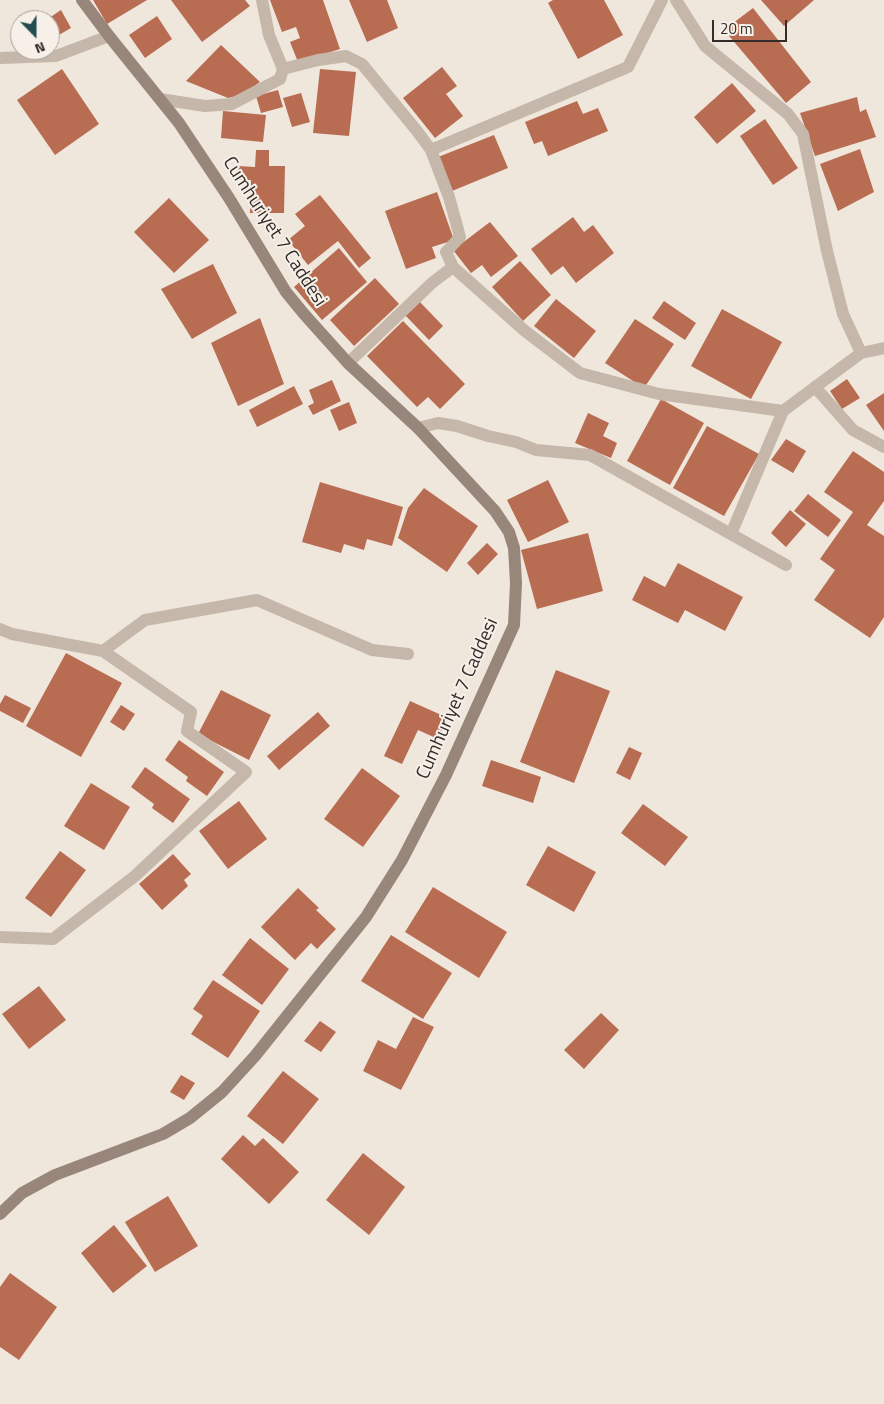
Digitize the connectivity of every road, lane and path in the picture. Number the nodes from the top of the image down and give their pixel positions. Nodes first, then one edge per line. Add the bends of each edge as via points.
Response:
1 (82, 0) edge
2 (262, 0) edge
3 (662, 0) edge
4 (676, 0) edge
5 (109, 36) junction
6 (0, 58) edge
7 (283, 69) junction
8 (160, 99) junction
9 (430, 150) junction
10 (453, 267) junction
11 (884, 348) edge
12 (861, 353) junction
13 (348, 362) junction
14 (815, 387) junction
15 (783, 411) junction
16 (418, 428) junction
17 (884, 447) edge
18 (731, 534) junction
19 (786, 564) dead end
20 (0, 629) edge
21 (103, 651) junction
22 (408, 654) dead end
23 (0, 937) edge
24 (0, 1214) edge

1 - 5 main road, Cumhuriyet 7 Caddesi
2 - 7 street via 269,36
3 - 9 street via 628,67
4 - 12 street via 705,46 788,114 803,134 843,314
5 - 6 street via 56,56
5 - 8 main road, Cumhuriyet 7 Caddesi
7 - 8 street via 280,79 232,104 205,106
7 - 9 street via 346,56 362,64
8 - 13 main road, Cumhuriyet 7 Caddesi via 207,164 286,292
9 - 10 street via 449,197 460,237 446,252
10 - 13 street
10 - 15 street via 525,331 580,373 659,394
11 - 12 street
12 - 14 street
13 - 16 main road, Cumhuriyet 7 Caddesi
14 - 15 street
14 - 17 street via 853,430
15 - 18 street
16 - 18 street via 438,424 457,426 536,450 590,455
16 - 24 main road, Cumhuriyet 7 Caddesi via 494,511 509,532 514,548 516,600 514,625 496,668 402,860 366,917 255,1056 222,1092 190,1118 163,1134 55,1175 22,1193
18 - 19 street
20 - 21 street
21 - 22 street via 145,620 257,600 372,650
21 - 23 street via 191,712 187,731 246,772 135,876 53,938

